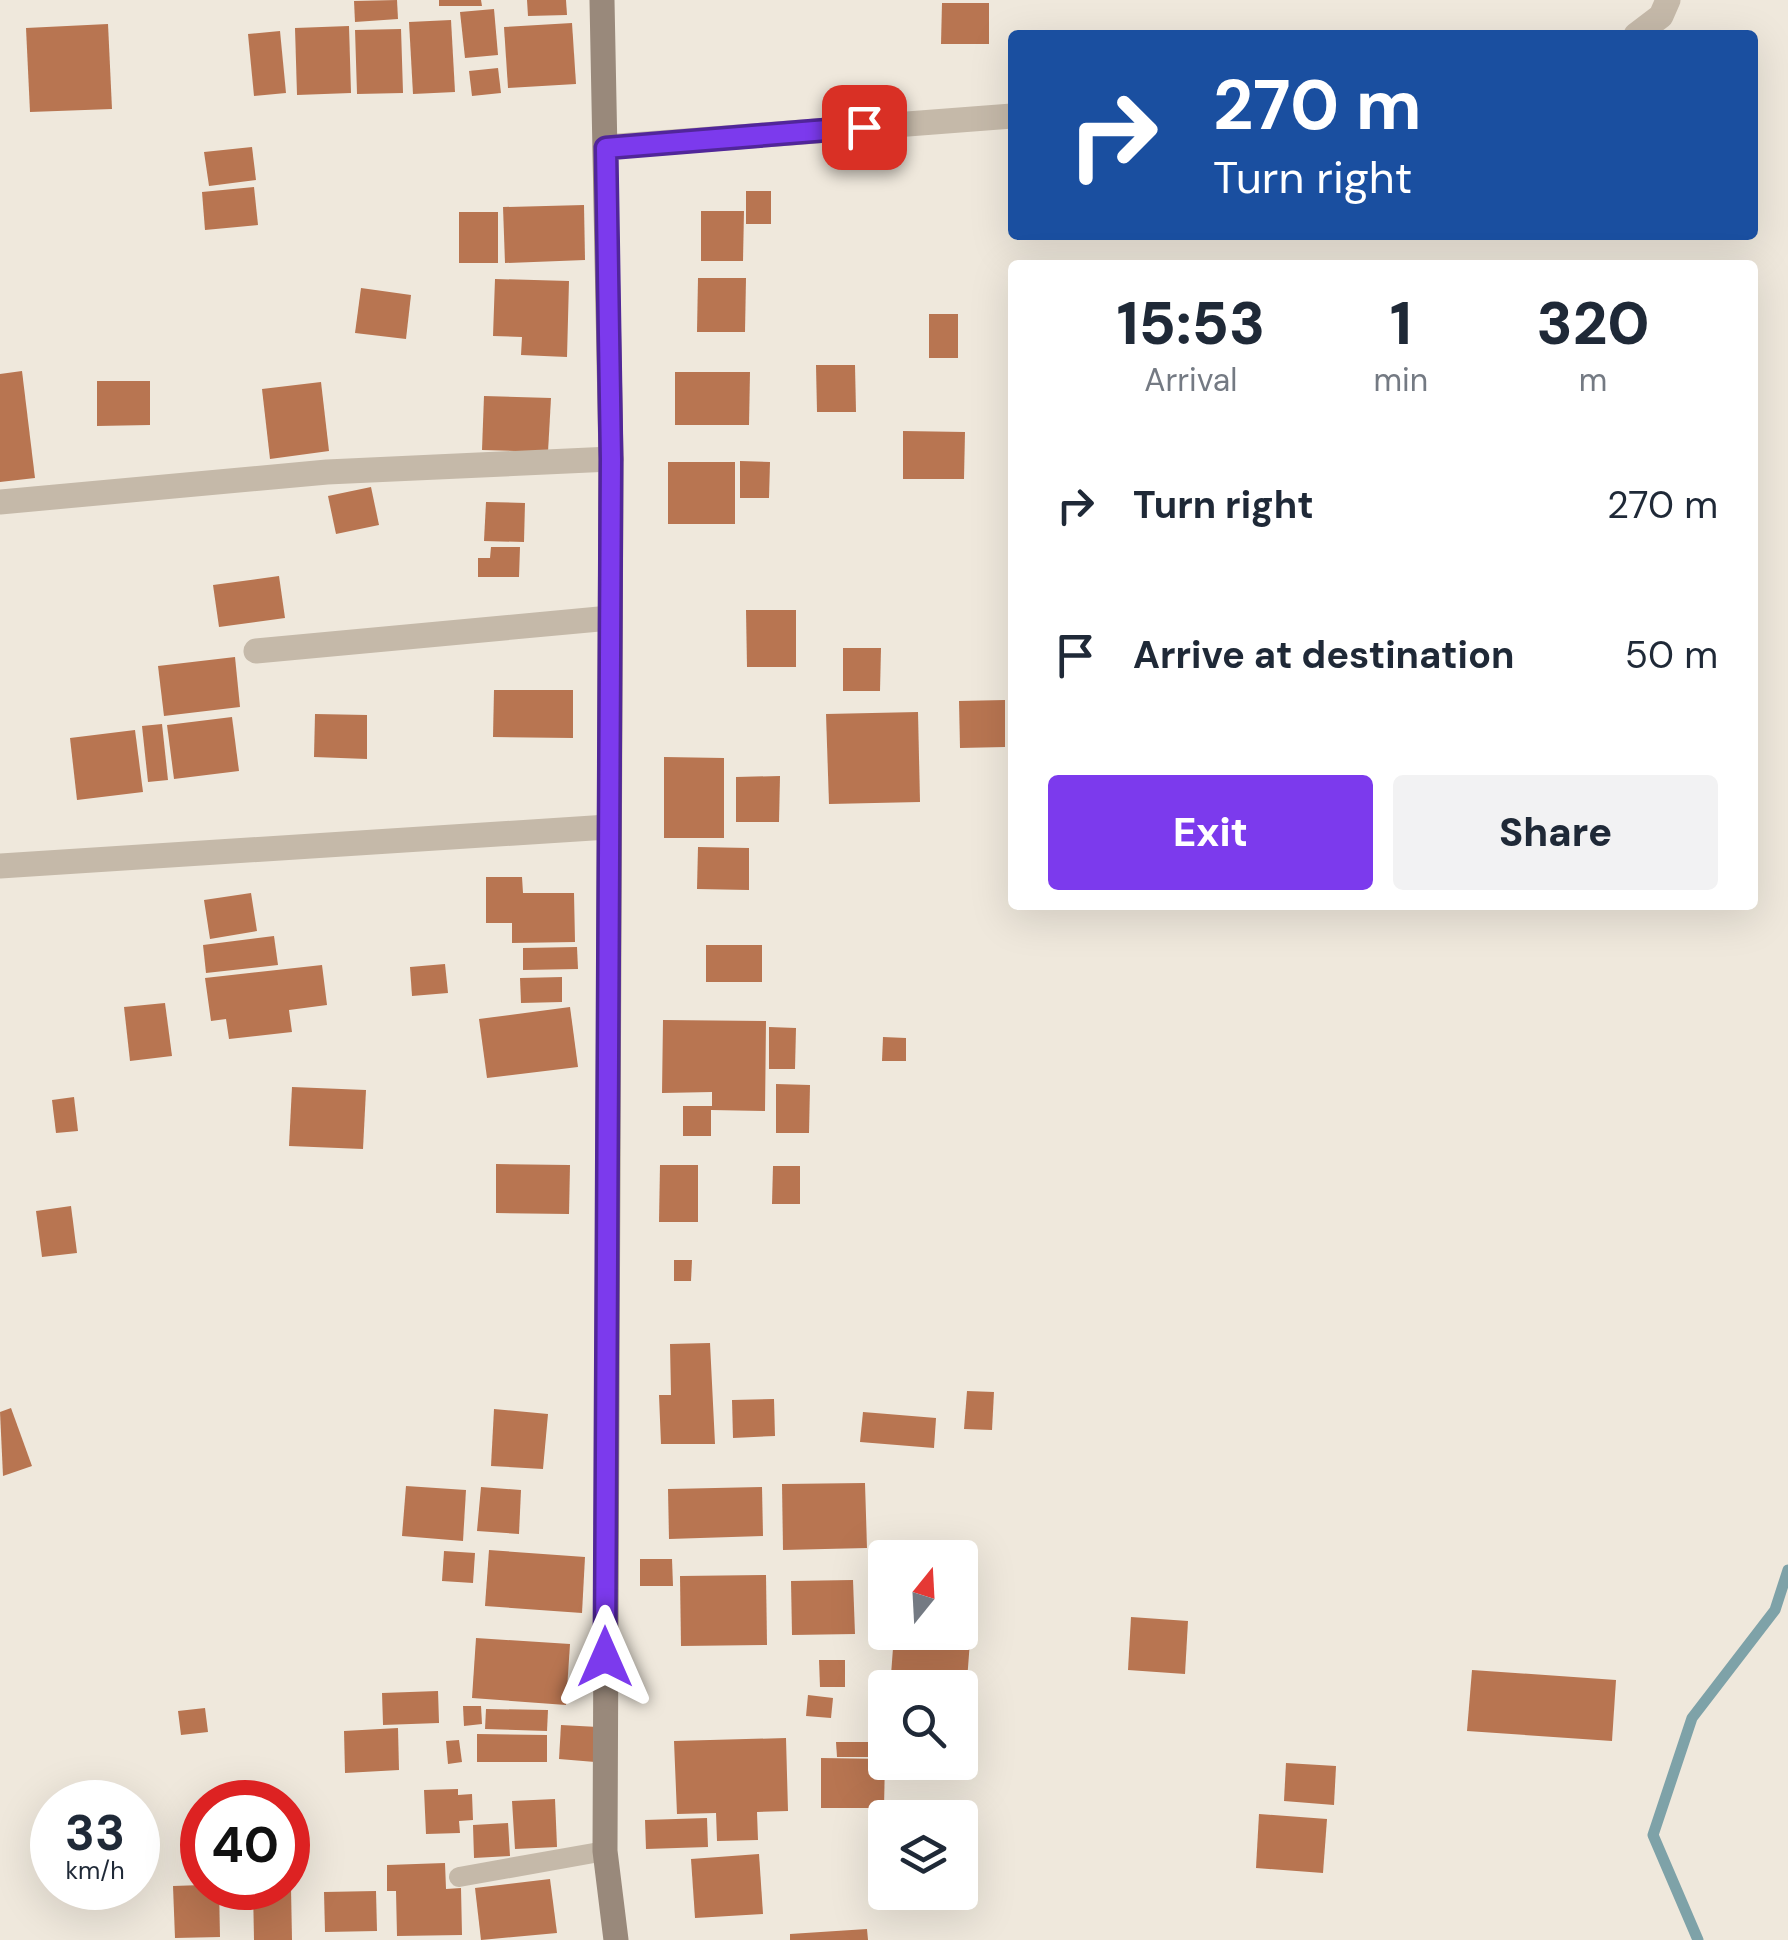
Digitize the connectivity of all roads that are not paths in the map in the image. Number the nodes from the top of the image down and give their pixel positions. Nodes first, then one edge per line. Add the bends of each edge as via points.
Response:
1 (602, 0) edge
2 (1668, 0) edge
3 (1643, 30) edge
4 (1008, 116) edge
5 (606, 148) junction
6 (611, 459) junction
7 (0, 502) edge
8 (610, 618) junction
9 (256, 651) dead end
10 (608, 827) junction
11 (0, 866) edge
12 (604, 1851) junction
13 (458, 1877) dead end
14 (616, 1940) edge

1 - 5 street
2 - 3 street via 1661,16
4 - 5 street
5 - 6 street
6 - 7 street via 328,472
6 - 8 street
8 - 9 street
8 - 10 street
10 - 11 street
10 - 12 street
12 - 13 lane
12 - 14 street

